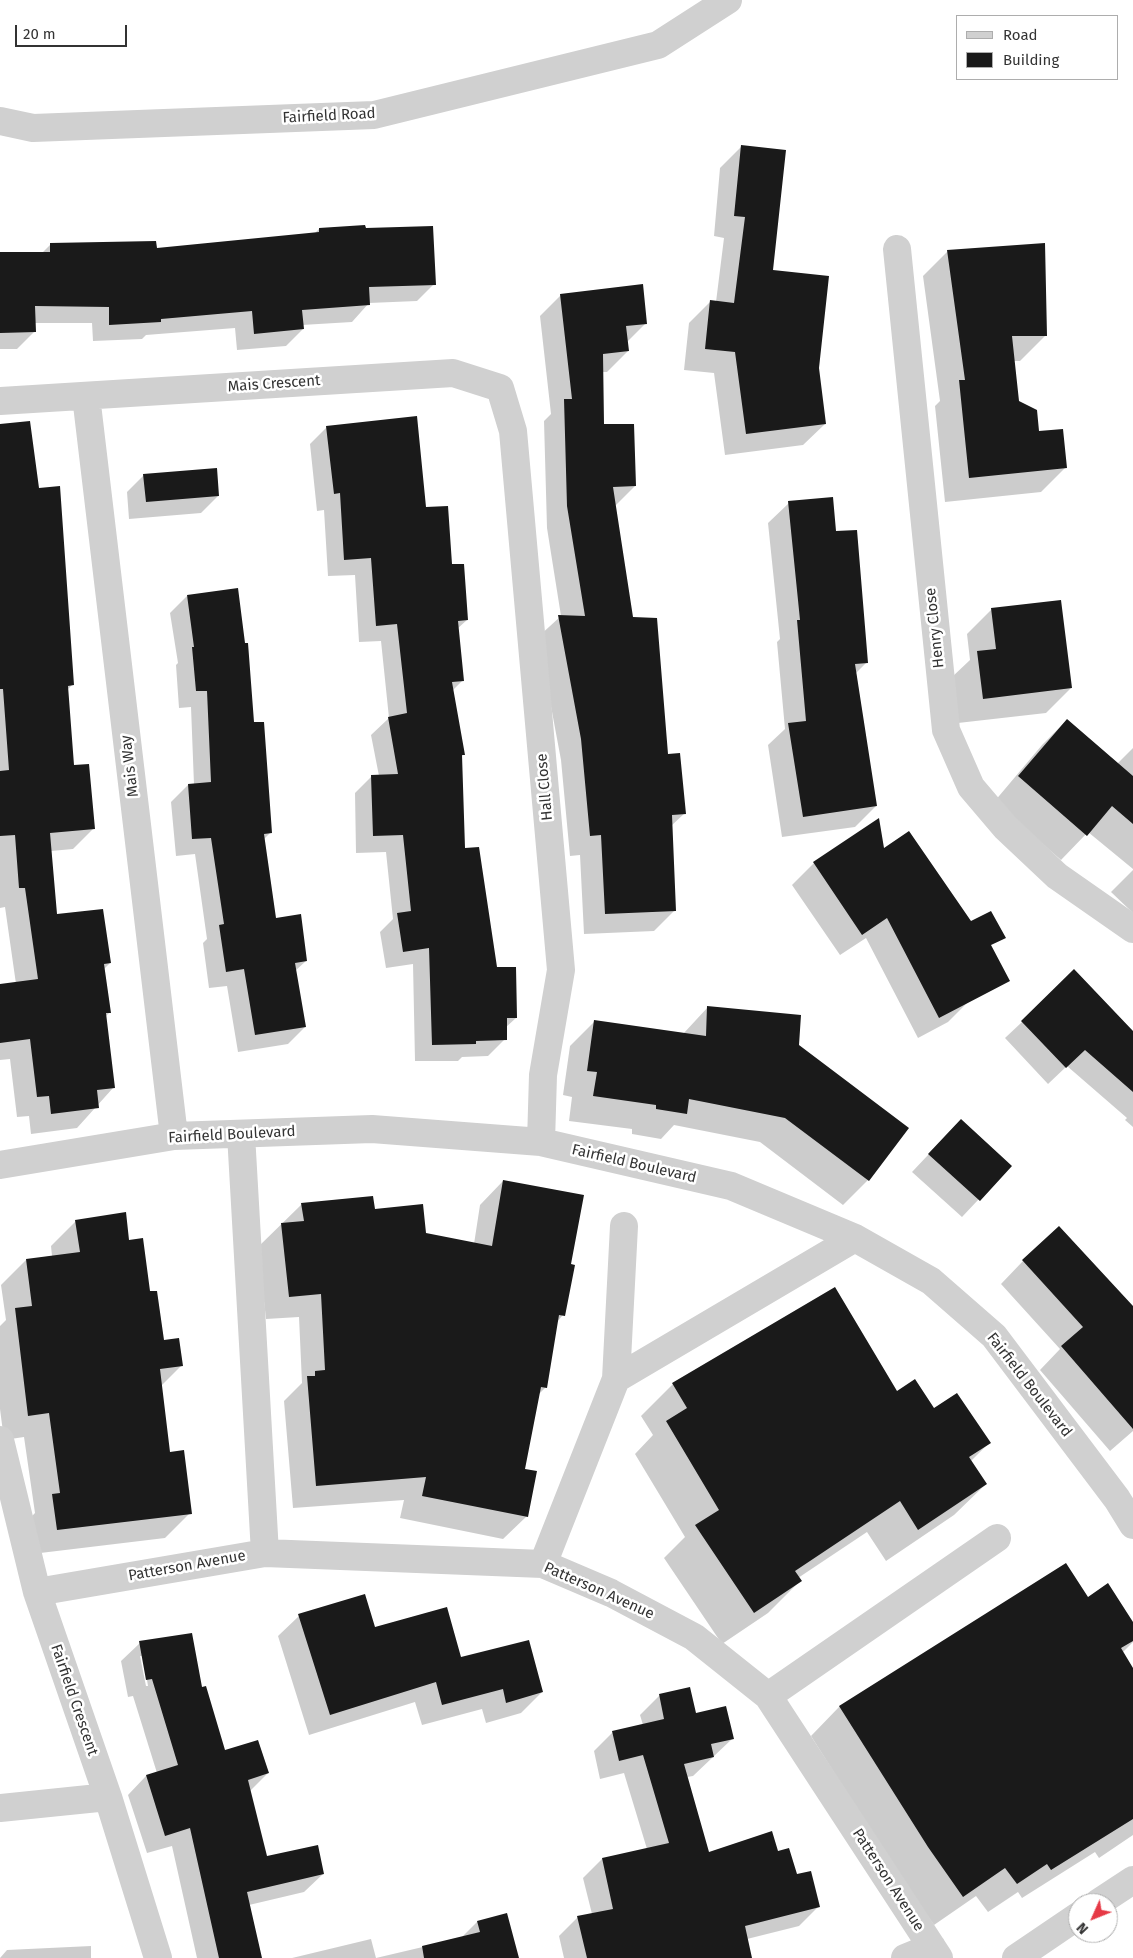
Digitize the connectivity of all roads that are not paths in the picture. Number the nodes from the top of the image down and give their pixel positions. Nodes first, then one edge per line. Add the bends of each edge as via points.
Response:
1 (728, 0) edge
2 (0, 121) edge
3 (897, 249) dead end
4 (86, 396) junction
5 (0, 401) edge
6 (514, 431) joint
7 (1133, 930) edge
8 (241, 1134) junction
9 (174, 1136) junction
10 (540, 1142) junction
11 (0, 1165) edge
12 (624, 1226) dead end
13 (855, 1238) junction
14 (616, 1379) junction
15 (0, 1440) edge
16 (1125, 1494) edge
17 (1133, 1524) edge
18 (997, 1538) dead end
19 (265, 1553) junction
20 (543, 1564) junction
21 (36, 1592) junction
22 (768, 1696) junction
23 (108, 1797) junction
24 (0, 1808) edge
25 (1133, 1880) edge
26 (1113, 1893) edge
27 (1068, 1923) edge
28 (935, 1953) edge
29 (158, 1958) edge
30 (905, 1958) edge
31 (1016, 1958) edge

1 - 2 street, Fairfield Road via 658,45 374,115 33,128
3 - 7 street, Henry Close via 946,730 971,787 1005,827 1058,876
4 - 5 street, Mais Crescent
4 - 6 street, Mais Crescent via 453,373 500,388
4 - 9 street, Mais Way
6 - 10 street, Hall Close via 561,970 543,1075
8 - 9 street, Fairfield Boulevard
8 - 10 street, Fairfield Boulevard via 372,1129
8 - 19 street
9 - 11 street, Fairfield Boulevard
10 - 13 street, Fairfield Boulevard via 731,1186
12 - 14 street
13 - 14 street
13 - 16 street, Fairfield Boulevard via 931,1281 994,1336
14 - 20 street
15 - 21 street, Fairfield Crescent
16 - 17 street, Fairfield Boulevard
18 - 22 street
19 - 20 street, Patterson Avenue
19 - 21 street, Patterson Avenue
20 - 22 street, Patterson Avenue via 611,1593 694,1637
21 - 23 street, Fairfield Crescent
22 - 28 street, Patterson Avenue
23 - 24 street
23 - 29 street, Fairfield Crescent
25 - 26 street
27 - 31 street
28 - 30 street

